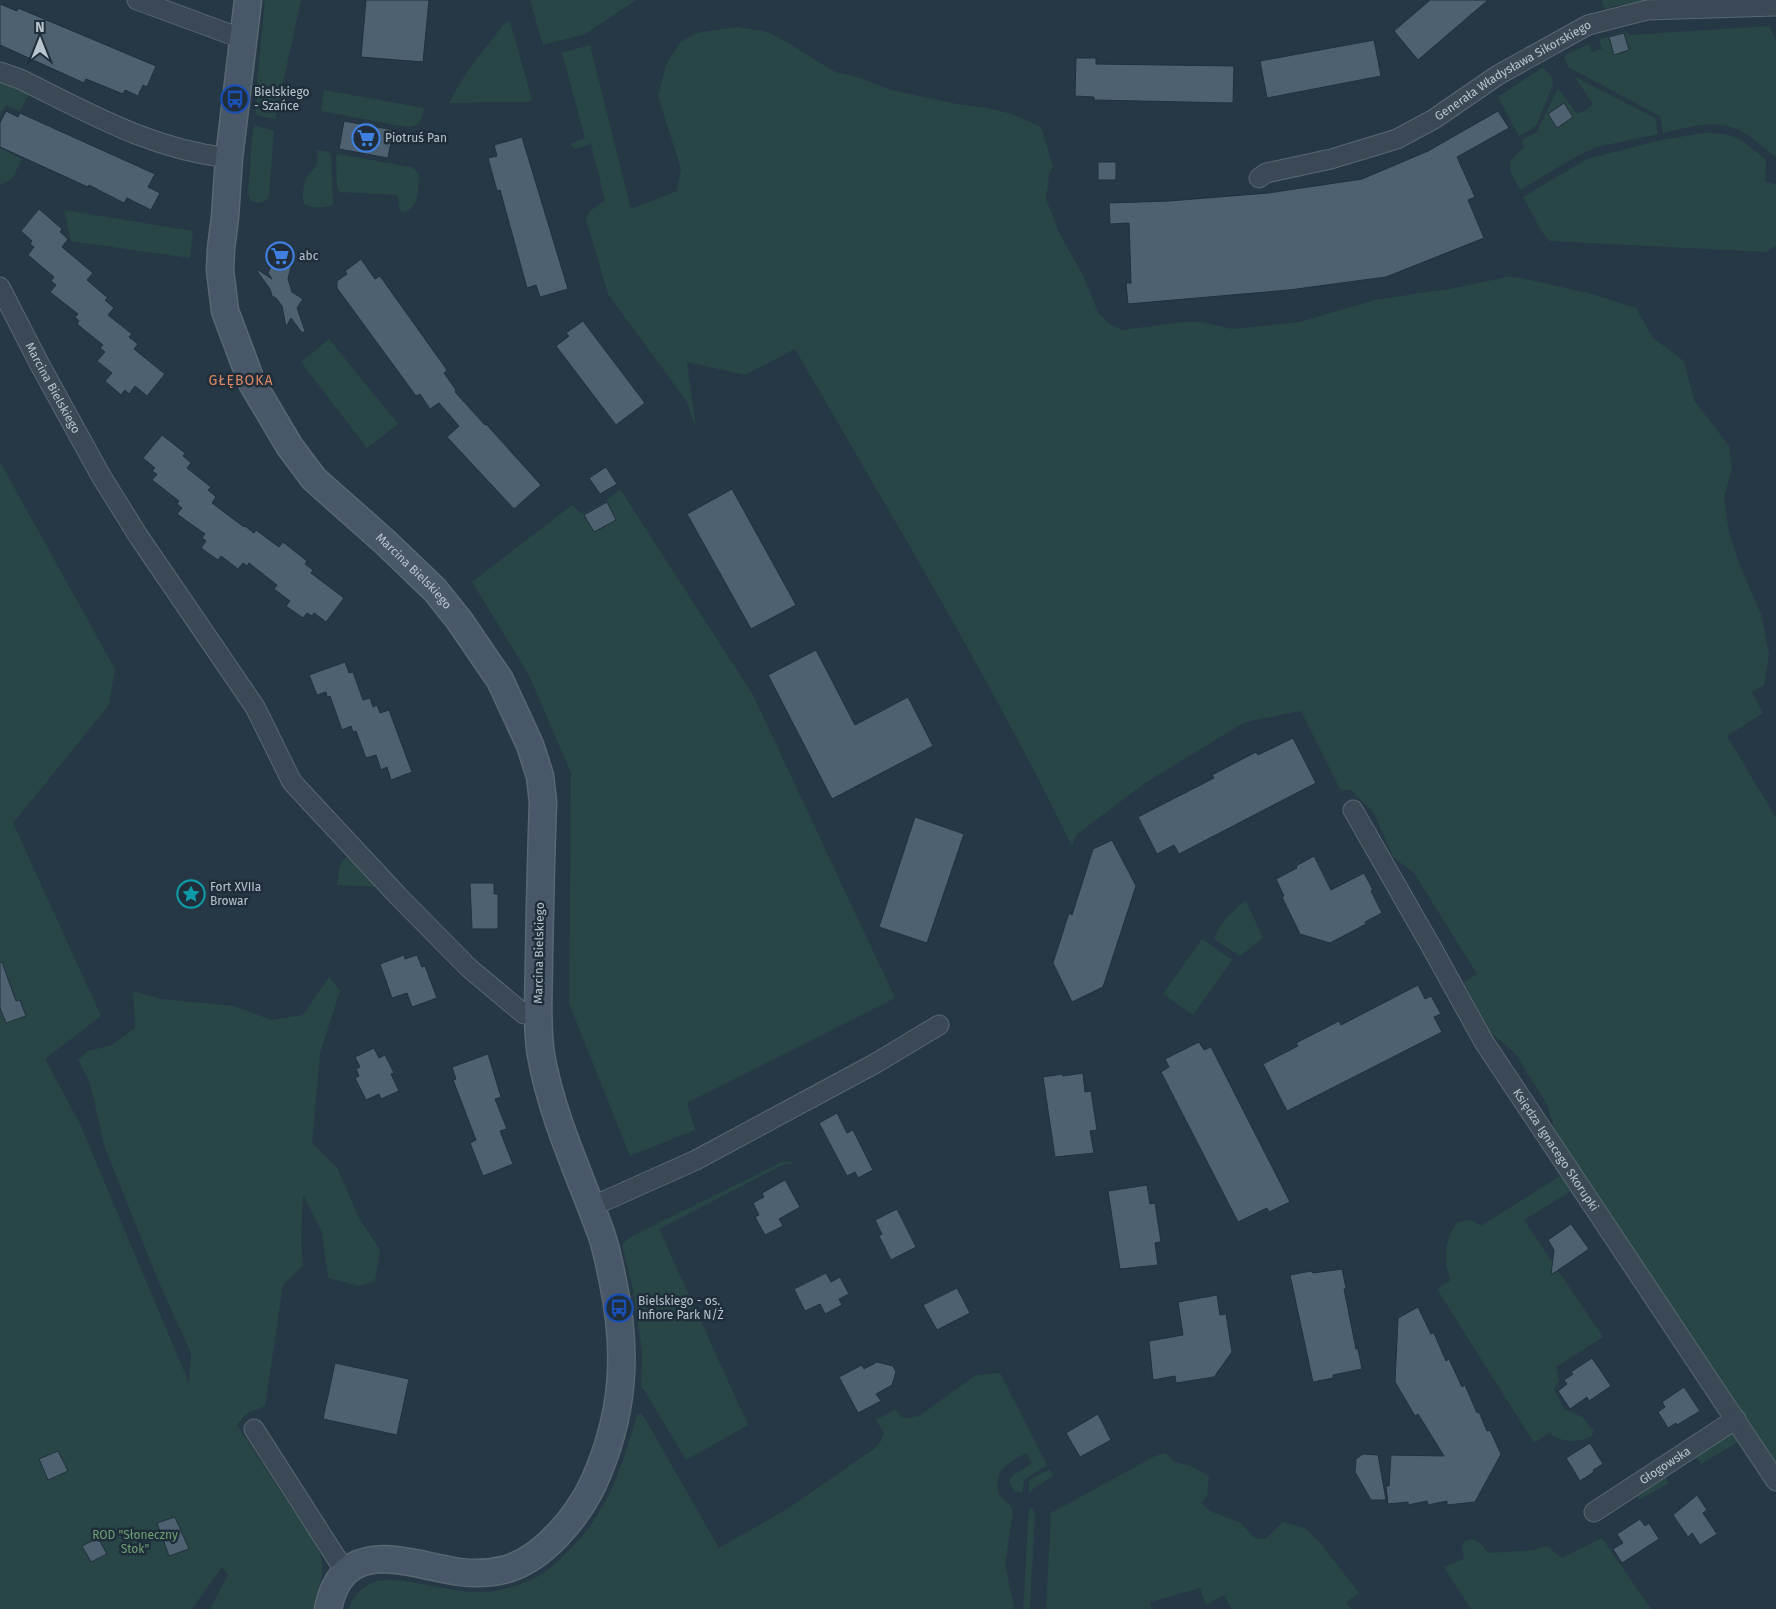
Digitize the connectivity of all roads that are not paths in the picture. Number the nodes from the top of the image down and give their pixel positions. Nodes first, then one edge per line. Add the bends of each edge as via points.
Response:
1 (137, 0) edge
2 (248, 0) edge
3 (1776, 6) edge
4 (243, 39) junction
5 (0, 72) edge
6 (229, 158) junction
7 (1259, 178) dead end
8 (0, 287) edge
9 (1353, 810) dead end
10 (538, 1014) junction
11 (939, 1024) dead end
12 (591, 1207) junction
13 (1736, 1419) junction
14 (254, 1429) dead end
15 (1776, 1480) edge
16 (1594, 1512) dead end
17 (346, 1573) junction
18 (328, 1609) edge

1 - 4 street
2 - 4 street, Marcina Bielskiego
3 - 7 street, Generała Władysława Sikorskiego via 1647,10 1588,24 1498,75 1434,119 1397,139 1331,159 1266,173
4 - 6 street, Marcina Bielskiego
5 - 6 street via 143,138 170,147
6 - 10 street, Marcina Bielskiego via 220,270 225,311 252,383 290,447 314,479 435,590 459,620 500,680 530,746 540,776 543,802
8 - 10 street, Marcina Bielskiego via 101,476 255,706 292,782 469,968 524,1014
9 - 13 street, Księdza Ignacego Skorupki via 1484,1042
10 - 12 street, Marcina Bielskiego via 541,1054 550,1095
11 - 12 street via 876,1064 704,1156
12 - 17 street, Marcina Bielskiego via 603,1239 618,1308 622,1367 620,1401 612,1432 584,1500 548,1544 507,1569 461,1572 381,1558
13 - 15 street, Księdza Ignacego Skorupki
13 - 16 street, Głogowska
14 - 17 street
17 - 18 street, Marcina Bielskiego via 333,1590

